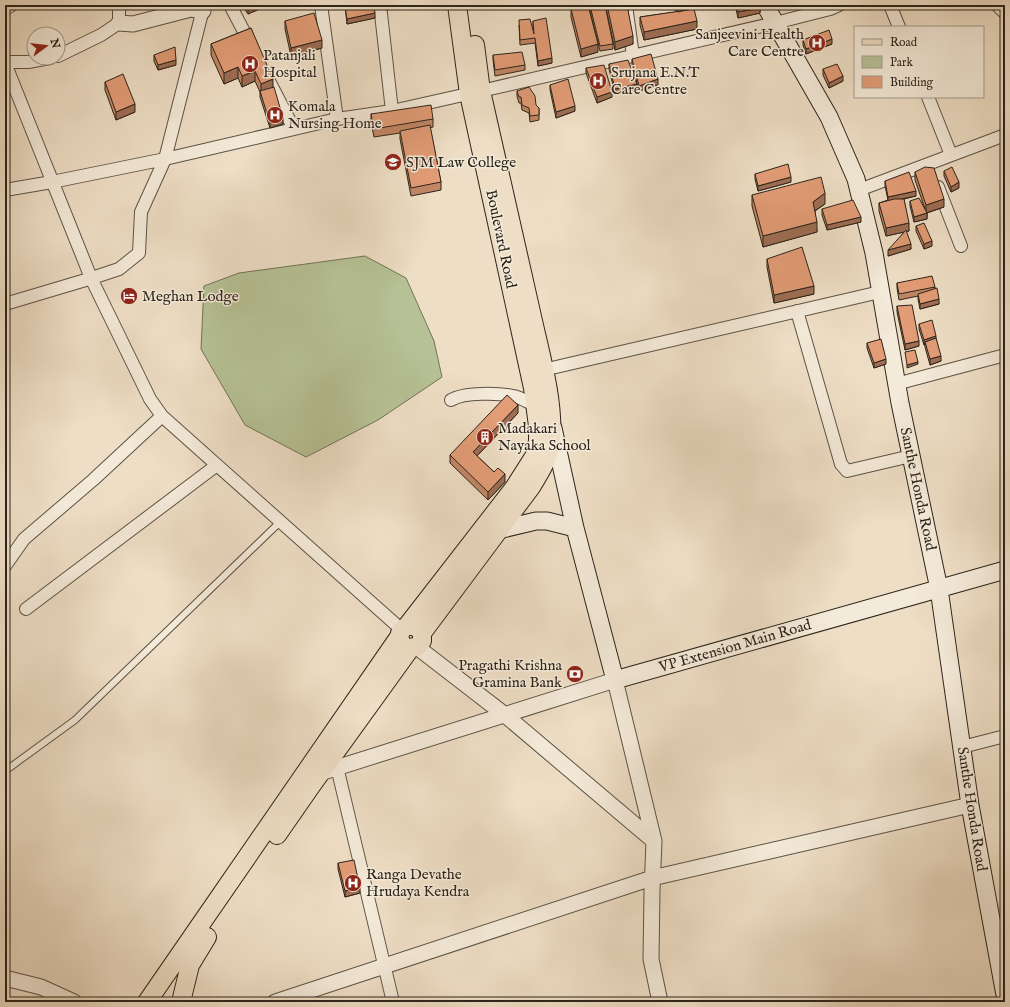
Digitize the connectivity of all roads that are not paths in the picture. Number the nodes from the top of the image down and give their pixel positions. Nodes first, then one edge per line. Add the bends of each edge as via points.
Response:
1 (12, 5) edge
2 (120, 5) edge
3 (230, 5) edge
4 (321, 5) edge
5 (380, 5) edge
6 (457, 5) edge
7 (469, 5) edge
8 (626, 5) edge
9 (765, 5) edge
10 (839, 5) edge
11 (890, 5) edge
12 (997, 5) edge
13 (204, 8) edge
14 (5, 9) edge
15 (1005, 13) edge
16 (120, 23) junction
17 (775, 23) junction
18 (899, 26) edge
19 (66, 52) edge
20 (255, 53) edge
21 (633, 56) junction
22 (5, 62) edge
23 (26, 62) edge
24 (262, 67) edge
25 (475, 92) junction
26 (928, 98) edge
27 (392, 111) junction
28 (337, 119) junction
29 (294, 129) junction
30 (1005, 135) edge
31 (951, 155) junction
32 (165, 159) junction
33 (929, 164) junction
34 (52, 182) junction
35 (5, 190) edge
36 (859, 190) junction
37 (962, 246) dead end
38 (91, 278) junction
39 (880, 292) junction
40 (5, 304) edge
41 (797, 311) junction
42 (1005, 355) edge
43 (543, 370) junction
44 (896, 384) junction
45 (451, 400) dead end
46 (544, 414) junction
47 (162, 416) junction
48 (911, 456) junction
49 (216, 465) junction
50 (280, 522) junction
51 (575, 528) junction
52 (498, 530) junction
53 (5, 566) edge
54 (1005, 570) edge
55 (939, 589) junction
56 (26, 608) dead end
57 (409, 637) junction
58 (615, 680) junction
59 (505, 714) junction
60 (1005, 736) edge
61 (962, 747) junction
62 (337, 767) junction
63 (315, 769) junction
64 (5, 771) edge
65 (970, 805) junction
66 (654, 841) junction
67 (652, 878) junction
68 (384, 966) junction
69 (5, 978) edge
70 (163, 978) junction
71 (1005, 995) edge
72 (182, 996) edge
73 (74, 1002) edge
74 (147, 1002) edge
75 (275, 1002) edge
76 (393, 1002) edge
77 (660, 1002) edge

1 - 14 street
2 - 16 street
3 - 20 street
4 - 28 street
5 - 27 street
6 - 25 main road, Boulevard Road
7 - 25 main road, Boulevard Road
8 - 21 street
9 - 17 main road, Santhe Honda Road
10 - 17 street
11 - 18 street
12 - 15 street
13 - 16 street via 133,24
13 - 32 street
16 - 19 street
17 - 21 street
17 - 36 main road, Santhe Honda Road via 829,117
21 - 25 street
22 - 23 street
22 - 34 street
24 - 29 street
25 - 27 street
25 - 43 main road, Boulevard Road
25 - 46 main road, Boulevard Road via 534,388
26 - 31 street
27 - 28 street
28 - 29 street
29 - 32 street
30 - 31 street
31 - 33 street
32 - 34 street
32 - 38 street via 141,212 139,253 119,269
33 - 36 street
33 - 37 street
34 - 35 street
34 - 38 street
36 - 39 main road, Santhe Honda Road
38 - 40 street
38 - 47 street via 150,399
39 - 41 street
39 - 44 main road, Santhe Honda Road
41 - 43 street
41 - 48 street via 841,464 847,471
42 - 44 street
43 - 46 main road, Boulevard Road
44 - 48 main road, Santhe Honda Road
45 - 46 street via 456,397 491,393 515,396
46 - 51 main road
46 - 52 main road via 552,437 549,454 543,469
46 - 57 main road via 535,455 526,470
47 - 49 street
47 - 53 street via 24,539
48 - 55 main road, Santhe Honda Road
49 - 50 street
49 - 56 street
50 - 57 street
50 - 64 lane via 76,720
51 - 52 main road via 541,521
51 - 58 main road
52 - 57 main road
54 - 55 main road, VP Extension Main Road
55 - 58 main road, VP Extension Main Road
55 - 61 main road, Santhe Honda Road
57 - 59 street
57 - 63 main road
58 - 59 street
58 - 66 street
59 - 62 street
59 - 66 street
60 - 61 street
61 - 65 main road, Santhe Honda Road
62 - 63 street
62 - 68 street
63 - 70 main road
63 - 72 main road via 196,953
65 - 67 street
65 - 71 main road, Santhe Honda Road
66 - 67 street
67 - 68 street
67 - 77 street via 651,959
68 - 75 street
68 - 76 street
69 - 73 street via 41,987
70 - 72 main road via 179,979 182,982
70 - 74 main road

